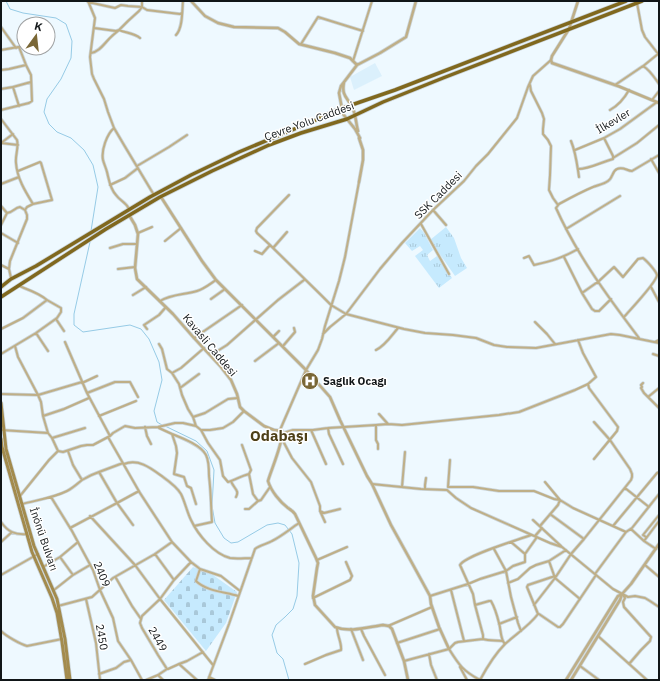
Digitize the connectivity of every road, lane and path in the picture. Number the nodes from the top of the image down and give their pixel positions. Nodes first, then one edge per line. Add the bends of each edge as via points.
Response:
1 (88, 1) edge
2 (142, 1) edge
3 (183, 1) edge
4 (192, 1) edge
5 (372, 1) edge
6 (416, 1) edge
7 (578, 1) edge
8 (626, 1) edge
9 (642, 1) edge
10 (637, 3) junction
11 (142, 7) junction
12 (182, 13) junction
13 (572, 21) junction
14 (1, 27) edge
15 (94, 28) junction
16 (119, 30) junction
17 (569, 30) junction
18 (363, 31) junction
19 (176, 35) dead end
20 (140, 38) dead end
21 (301, 44) junction
22 (16, 47) edge
23 (16, 48) edge
24 (1, 50) edge
25 (91, 53) junction
26 (658, 54) edge
27 (21, 56) edge
28 (551, 60) junction
29 (353, 61) junction
30 (26, 65) junction
31 (357, 65) junction
32 (642, 67) junction
33 (1, 70) edge
34 (347, 76) junction
35 (31, 82) junction
36 (529, 83) junction
37 (659, 84) edge
38 (615, 85) junction
39 (13, 87) junction
40 (1, 89) edge
41 (629, 90) junction
42 (659, 91) edge
43 (652, 100) junction
44 (658, 103) edge
45 (351, 105) junction
46 (19, 106) junction
47 (342, 108) junction
48 (1, 110) edge
49 (610, 110) dead end
50 (355, 115) junction
51 (347, 119) junction
52 (1, 120) edge
53 (659, 125) edge
54 (114, 128) junction
55 (12, 134) junction
56 (187, 135) dead end
57 (360, 138) junction
58 (604, 138) junction
59 (571, 141) dead end
60 (1, 143) edge
61 (18, 145) junction
62 (575, 150) junction
63 (659, 154) edge
64 (613, 158) junction
65 (651, 159) junction
66 (137, 167) junction
67 (578, 169) junction
68 (18, 171) junction
69 (659, 173) edge
70 (19, 177) junction
71 (579, 177) dead end
72 (359, 182) joint
73 (1, 184) edge
74 (110, 185) junction
75 (154, 195) junction
76 (289, 195) dead end
77 (620, 196) dead end
78 (161, 197) junction
79 (33, 204) junction
80 (558, 205) junction
81 (1, 206) edge
82 (129, 209) junction
83 (25, 210) junction
84 (433, 210) junction
85 (7, 213) junction
86 (130, 215) junction
87 (420, 224) junction
88 (1, 225) edge
89 (446, 225) dead end
90 (152, 227) dead end
91 (182, 228) junction
92 (566, 228) junction
93 (287, 232) dead end
94 (1, 233) edge
95 (138, 233) junction
96 (165, 241) dead end
97 (18, 243) junction
98 (137, 244) junction
99 (270, 244) junction
100 (110, 248) dead end
101 (273, 248) junction
102 (578, 249) junction
103 (256, 251) dead end
104 (564, 257) junction
105 (524, 258) dead end
106 (1, 265) edge
107 (135, 267) junction
108 (9, 269) junction
109 (118, 269) dead end
110 (449, 274) dead end
111 (11, 279) junction
112 (216, 280) junction
113 (304, 280) junction
114 (599, 281) junction
115 (1, 286) edge
116 (17, 286) junction
117 (146, 287) junction
118 (650, 287) junction
119 (225, 288) junction
120 (582, 293) junction
121 (133, 295) dead end
122 (1, 297) edge
123 (210, 299) dead end
124 (611, 299) junction
125 (47, 300) junction
126 (160, 301) junction
127 (659, 302) edge
128 (242, 305) junction
129 (331, 305) junction
130 (166, 307) junction
131 (346, 314) junction
132 (624, 317) junction
133 (56, 319) junction
134 (256, 319) junction
135 (535, 322) dead end
136 (294, 328) dead end
137 (398, 328) junction
138 (1, 329) edge
139 (147, 329) dead end
140 (64, 331) dead end
141 (279, 331) dead end
142 (36, 333) junction
143 (323, 334) junction
144 (273, 337) junction
145 (194, 338) junction
146 (640, 339) junction
147 (578, 340) junction
148 (659, 340) edge
149 (65, 342) dead end
150 (656, 342) junction
151 (279, 343) junction
152 (659, 343) edge
153 (159, 344) dead end
154 (554, 344) junction
155 (15, 346) junction
156 (283, 346) junction
157 (204, 348) junction
158 (376, 350) dead end
159 (48, 351) dead end
160 (1, 354) edge
161 (654, 354) dead end
162 (211, 355) junction
163 (659, 356) edge
164 (255, 361) dead end
165 (306, 370) junction
166 (172, 373) junction
167 (199, 374) dead end
168 (97, 376) dead end
169 (82, 383) junction
170 (643, 383) dead end
171 (588, 384) junction
172 (180, 388) junction
173 (659, 388) edge
174 (86, 393) junction
175 (1, 394) edge
176 (38, 394) junction
177 (138, 397) dead end
178 (648, 397) junction
179 (89, 398) junction
180 (238, 398) junction
181 (136, 401) dead end
182 (1, 403) edge
183 (659, 408) edge
184 (244, 411) junction
185 (379, 414) dead end
186 (42, 416) junction
187 (99, 416) junction
188 (194, 417) junction
189 (594, 422) dead end
190 (388, 424) junction
191 (376, 425) junction
192 (196, 426) junction
193 (146, 427) junction
194 (158, 427) junction
195 (344, 427) junction
196 (85, 428) dead end
197 (328, 428) junction
198 (2, 430) edge
199 (201, 430) junction
200 (280, 430) junction
201 (311, 430) junction
202 (48, 433) junction
203 (172, 434) junction
204 (283, 434) junction
205 (109, 437) junction
206 (52, 438) junction
207 (1, 439) edge
208 (282, 439) junction
209 (610, 440) junction
210 (151, 444) dead end
211 (242, 445) dead end
212 (378, 449) dead end
213 (58, 451) junction
214 (68, 451) junction
215 (405, 452) dead end
216 (6, 459) junction
217 (594, 459) dead end
218 (1, 460) edge
219 (450, 460) dead end
220 (124, 463) junction
221 (326, 464) dead end
222 (343, 464) dead end
223 (99, 472) junction
224 (659, 472) edge
225 (249, 474) junction
226 (426, 478) dead end
227 (82, 480) junction
228 (231, 481) junction
229 (545, 482) dead end
230 (372, 484) junction
231 (270, 487) junction
232 (402, 487) junction
233 (448, 487) junction
234 (625, 488) junction
235 (425, 489) junction
236 (447, 490) junction
237 (139, 491) junction
238 (659, 495) edge
239 (20, 496) junction
240 (51, 497) junction
241 (236, 498) dead end
242 (637, 498) junction
243 (560, 500) junction
244 (258, 501) junction
245 (117, 503) junction
246 (196, 504) dead end
247 (21, 505) junction
248 (649, 507) junction
249 (245, 509) dead end
250 (340, 509) dead end
251 (320, 511) junction
252 (550, 514) junction
253 (659, 515) edge
254 (90, 516) junction
255 (533, 520) dead end
256 (599, 520) junction
257 (659, 521) edge
258 (1, 522) edge
259 (325, 522) dead end
260 (299, 523) junction
261 (133, 525) dead end
262 (194, 526) junction
263 (613, 526) junction
264 (541, 527) junction
265 (70, 528) junction
266 (631, 529) junction
267 (12, 532) junction
268 (626, 532) junction
269 (27, 534) junction
270 (531, 535) junction
271 (536, 536) junction
272 (646, 537) junction
273 (584, 539) junction
274 (644, 541) junction
275 (1, 542) edge
276 (78, 542) junction
277 (172, 542) junction
278 (511, 542) junction
279 (347, 547) dead end
280 (562, 547) junction
281 (658, 547) edge
282 (494, 549) junction
283 (566, 550) junction
284 (155, 554) junction
285 (525, 554) junction
286 (571, 554) junction
287 (36, 555) junction
288 (60, 557) junction
289 (252, 558) junction
290 (317, 560) junction
291 (549, 561) junction
292 (191, 562) junction
293 (346, 562) dead end
294 (90, 565) junction
295 (135, 565) junction
296 (645, 565) junction
297 (44, 568) junction
298 (200, 569) junction
299 (506, 571) junction
300 (1, 575) edge
301 (73, 575) junction
302 (595, 575) junction
303 (116, 577) junction
304 (555, 577) junction
305 (659, 577) edge
306 (174, 580) junction
307 (508, 583) junction
308 (468, 584) junction
309 (54, 590) junction
310 (100, 590) junction
311 (451, 590) junction
312 (240, 591) junction
313 (622, 594) junction
314 (238, 596) junction
315 (430, 596) junction
316 (86, 598) junction
317 (313, 598) junction
318 (160, 599) junction
319 (580, 599) junction
320 (475, 605) junction
321 (534, 605) junction
322 (58, 606) junction
323 (432, 607) junction
324 (659, 607) edge
325 (538, 614) junction
326 (517, 617) junction
327 (141, 619) junction
328 (499, 624) junction
329 (388, 626) junction
330 (337, 628) junction
331 (361, 628) junction
332 (351, 629) junction
333 (440, 629) junction
334 (1, 631) edge
335 (521, 631) junction
336 (5, 634) junction
337 (598, 636) junction
338 (1, 637) edge
339 (62, 639) junction
340 (483, 639) junction
341 (464, 641) junction
342 (503, 641) junction
343 (398, 643) junction
344 (505, 644) junction
345 (449, 649) junction
346 (203, 652) junction
347 (429, 654) junction
348 (131, 660) junction
349 (363, 660) dead end
350 (404, 661) junction
351 (179, 664) junction
352 (304, 664) dead end
353 (459, 664) junction
354 (629, 664) junction
355 (213, 665) junction
356 (580, 666) junction
357 (167, 669) junction
358 (99, 674) junction
359 (158, 675) junction
360 (385, 676) dead end
361 (208, 679) edge
362 (68, 680) edge
363 (100, 680) edge
364 (142, 680) edge
365 (146, 680) edge
366 (163, 680) edge
367 (198, 680) edge
368 (215, 680) edge
369 (408, 680) edge
370 (437, 680) edge
371 (467, 680) edge
372 (480, 680) edge
373 (566, 680) edge
374 (571, 680) edge
375 (599, 680) edge
376 (647, 680) edge

1 - 11 street via 115,8 121,5
1 - 15 street via 95,18
2 - 11 street
3 - 12 street
4 - 21 street via 205,16 218,23 234,27 278,28
5 - 18 street
6 - 31 street via 406,37
7 - 13 street
8 - 13 highway, Çevre Yolu Caddesi
9 - 10 highway, Çevre Yolu Caddesi
10 - 17 highway, Çevre Yolu Caddesi
10 - 26 street via 642,30
11 - 12 street via 147,10
11 - 16 street
12 - 19 street
13 - 17 street
13 - 45 highway, Çevre Yolu Caddesi
14 - 22 street
15 - 16 street
15 - 25 street
16 - 20 street via 136,34
16 - 25 street via 100,49
17 - 28 street
17 - 50 highway, Çevre Yolu Caddesi via 389,99
18 - 21 street via 318,17
18 - 29 street
21 - 29 street via 335,53
23 - 24 street
25 - 54 street via 92,74
26 - 32 street
27 - 30 street
28 - 36 street, SSK Caddesi
28 - 38 street via 557,65
29 - 31 street
30 - 33 street
30 - 35 street
31 - 34 street
32 - 37 street via 646,68
32 - 38 street
34 - 45 street via 343,90
34 - 47 street via 341,86
35 - 39 street
35 - 46 street via 32,100
36 - 80 street via 544,119 544,134 550,146 549,190
36 - 84 street, SSK Caddesi via 517,118 506,134 464,181
38 - 41 street
39 - 40 street
39 - 46 street
41 - 43 street
41 - 49 street via 625,98
42 - 43 street
43 - 44 street
44 - 58 street, İlkevler
45 - 47 highway, Çevre Yolu Caddesi
45 - 50 street
46 - 48 street
47 - 51 street
47 - 75 highway, Çevre Yolu Caddesi via 239,152
50 - 51 highway, Çevre Yolu Caddesi
50 - 57 street
51 - 57 street
51 - 78 highway, Çevre Yolu Caddesi via 269,145
52 - 55 street
53 - 64 street
54 - 66 street
54 - 74 street via 110,131 103,155
55 - 60 street
55 - 61 street
56 - 66 street
57 - 72 street via 363,160
58 - 62 street, İlkevler
58 - 64 street
59 - 62 street
60 - 61 street
61 - 68 street
62 - 67 street
63 - 65 street
64 - 67 street
65 - 69 street
65 - 80 street via 632,171 617,169 608,181
66 - 74 street
66 - 75 street
67 - 71 street
68 - 70 street
68 - 79 street via 42,163 52,200
70 - 73 street
70 - 79 street
72 - 129 street via 345,257
74 - 82 street via 116,196 127,204
75 - 82 highway, Çevre Yolu Caddesi
76 - 99 street via 257,228 257,233
77 - 92 street
78 - 86 highway, Çevre Yolu Caddesi
78 - 91 street
79 - 83 street
80 - 92 street via 556,208
81 - 85 street
82 - 111 highway, Çevre Yolu Caddesi
83 - 85 street via 20,207
83 - 97 street via 27,220
84 - 87 street, SSK Caddesi
84 - 89 street
85 - 88 street
86 - 95 street, Kavasli Caddesi
86 - 116 highway, Çevre Yolu Caddesi
87 - 110 street
87 - 131 street, SSK Caddesi via 390,257
90 - 95 street
91 - 96 street
91 - 112 street
92 - 102 street
93 - 101 street
94 - 97 street
95 - 98 street, Kavasli Caddesi
97 - 108 street
98 - 100 street via 123,244
98 - 107 street, Kavasli Caddesi
99 - 101 street
99 - 103 street via 262,254
101 - 113 street
102 - 104 street
102 - 114 street
104 - 105 street via 534,265 529,256
104 - 120 street
106 - 108 street
107 - 109 street
107 - 117 street, Kavasli Caddesi via 137,279
108 - 111 street
111 - 115 highway, Çevre Yolu Caddesi
112 - 119 street
112 - 126 street via 196,291
113 - 129 street
113 - 134 street
114 - 118 street via 614,266 624,277 638,260 643,258 657,275
114 - 120 street
114 - 124 street
116 - 122 highway, Çevre Yolu Caddesi
116 - 125 street
117 - 121 street
117 - 126 street, Kavasli Caddesi
118 - 127 street
118 - 132 street
119 - 123 street
119 - 128 street
120 - 124 street via 595,311
124 - 132 street
125 - 133 street via 61,308
125 - 138 street via 23,318
126 - 130 street, Kavasli Caddesi
128 - 134 street
128 - 145 street
129 - 131 street
129 - 143 street
130 - 139 street via 144,325
130 - 145 street, Kavasli Caddesi
131 - 137 street
131 - 143 street, SSK Caddesi
132 - 146 street
133 - 140 street
133 - 142 street
134 - 144 street
134 - 162 street via 227,345
135 - 154 street
136 - 156 street via 295,332
137 - 154 street via 476,338 507,348 536,348
137 - 158 street
141 - 144 street
142 - 155 street
142 - 159 street
143 - 165 street via 318,350
144 - 151 street
145 - 157 street, Kavasli Caddesi
146 - 147 street via 611,334
146 - 150 street
147 - 154 street
147 - 171 street via 596,377
148 - 150 street
149 - 169 street
150 - 152 street
151 - 156 street
151 - 164 street
153 - 166 street via 168,369
155 - 160 street
155 - 176 street via 18,357
156 - 165 street
157 - 162 street, Kavasli Caddesi
157 - 166 street
161 - 163 street
162 - 180 street, Kavasli Caddesi via 231,380
165 - 195 street via 330,397
165 - 200 street
166 - 172 street
167 - 172 street
168 - 169 street
169 - 174 street
169 - 176 street
170 - 178 street via 641,388
171 - 190 street via 519,412 499,416 402,425
171 - 209 street via 618,426
172 - 188 street via 184,401
173 - 178 street
174 - 177 street via 115,382 130,382
174 - 179 street
175 - 176 street
176 - 186 street
178 - 183 street
179 - 186 street
179 - 187 street
180 - 184 street, Kavasli Caddesi
180 - 188 street via 228,399
181 - 187 street
182 - 198 main road, İnönü Bulvarı
184 - 199 street via 223,428
184 - 200 street, Kavasli Caddesi via 264,426
185 - 190 street
186 - 202 street
187 - 205 street
188 - 192 street
189 - 209 street
190 - 191 street
191 - 195 street
191 - 212 street
192 - 194 street via 175,423
192 - 199 street
193 - 194 street
193 - 205 street via 125,426
193 - 210 street
194 - 203 street
195 - 197 street
195 - 230 street
196 - 206 street
197 - 201 street
197 - 222 street
198 - 202 street
198 - 239 main road, İnönü Bulvarı
199 - 228 street via 220,460 223,476 228,482
200 - 204 street
201 - 204 street via 293,430
201 - 221 street
202 - 206 street
203 - 246 street via 177,453 174,474 184,478 187,486 191,488
203 - 262 street via 198,447 207,460 212,522
204 - 208 street
205 - 214 street via 93,445
205 - 220 street
206 - 213 street
207 - 216 main road, İnönü Bulvarı
208 - 231 street via 268,481
208 - 251 street via 292,458 311,482
209 - 217 street
209 - 234 street via 632,474
211 - 225 street via 250,469
213 - 214 street
213 - 239 street
214 - 227 street
215 - 232 street
216 - 218 street
216 - 247 main road, İnönü Bulvarı
219 - 233 street
220 - 223 street
220 - 237 street
220 - 262 street via 133,462 154,469 172,484 181,494
223 - 227 street
223 - 245 street
224 - 242 street
225 - 228 street
225 - 244 street via 253,494
226 - 235 street
227 - 240 street via 67,491
228 - 241 street via 238,494
229 - 243 street
230 - 232 street
230 - 315 street
231 - 244 street
231 - 260 street via 282,503 292,510
232 - 235 street
233 - 236 street
233 - 243 street via 534,491
234 - 242 street
234 - 256 street
235 - 236 street
236 - 270 street via 471,508
237 - 245 street
237 - 277 street
238 - 248 street
239 - 247 main road, İnönü Bulvarı
240 - 247 street
240 - 265 street, 2409
242 - 248 street
242 - 263 street
243 - 252 street
243 - 256 street
244 - 249 street via 249,509
245 - 254 street
245 - 261 street
247 - 269 main road, İnönü Bulvarı
247 - 287 main road, İnönü Bulvarı
248 - 266 street
250 - 251 street
251 - 259 street
252 - 264 street
252 - 273 street
253 - 272 street via 643,534
254 - 265 street
254 - 295 street
255 - 264 street
256 - 263 street
256 - 273 street
257 - 272 street
258 - 267 street
260 - 289 street via 255,549
260 - 290 street
262 - 289 street via 209,546 222,555 231,558
263 - 268 street
264 - 271 street
264 - 280 street
265 - 276 street, 2409
266 - 268 street
266 - 274 street
267 - 269 street
267 - 275 street
268 - 302 street
269 - 287 main road, İnönü Bulvarı
270 - 271 street
270 - 278 street
271 - 280 street
271 - 285 street
272 - 274 street
273 - 286 street
274 - 281 street
276 - 288 street
276 - 294 street, 2409
277 - 284 street
277 - 292 street
278 - 282 street
278 - 285 street
279 - 290 street
280 - 283 street
281 - 296 street
282 - 299 street
282 - 308 street via 486,550 461,563
283 - 286 street
283 - 291 street
284 - 295 street
284 - 306 street
285 - 299 street via 525,562
286 - 302 street
286 - 304 street
287 - 297 main road, İnönü Bulvarı
287 - 300 street
287 - 339 main road, İnönü Bulvarı via 57,613
288 - 297 street
288 - 301 street
289 - 312 street
290 - 317 street
291 - 304 street
291 - 307 street via 530,568 518,579
292 - 298 street
292 - 306 street, 2449
293 - 317 street via 352,576 350,580
294 - 301 street
294 - 310 street, 2409
295 - 303 street
295 - 318 street
296 - 305 street
296 - 313 street
297 - 309 main road, İnönü Bulvarı
298 - 312 street via 221,576
298 - 314 street via 197,583
299 - 307 street
299 - 308 street
301 - 309 street
302 - 313 street
302 - 319 street
303 - 310 street
303 - 327 street
304 - 319 street
304 - 321 street
304 - 321 street via 528,585
306 - 318 street, 2449
307 - 326 street
308 - 311 street
308 - 320 street
309 - 322 main road, İnönü Bulvarı
310 - 316 street via 92,597
310 - 348 street, 2409 via 113,618 118,641
311 - 315 street
311 - 341 street
312 - 314 street
313 - 324 street via 645,598
313 - 337 street
313 - 354 street via 625,598 624,607 651,637
313 - 373 street via 618,596
314 - 355 street
315 - 323 street
316 - 322 street
316 - 358 street, 2450 via 96,643
317 - 330 street via 315,604
318 - 327 street, 2449
318 - 346 street
319 - 325 street via 560,627
320 - 328 street via 491,601
320 - 340 street
321 - 325 street
322 - 362 main road, İnönü Bulvarı via 64,633
323 - 329 street
323 - 333 street
325 - 335 street
326 - 328 street
326 - 335 street
327 - 357 street, 2449 via 142,628
328 - 342 street
329 - 331 street
329 - 343 street
330 - 332 street
330 - 352 street via 341,650
331 - 332 street
331 - 360 street
332 - 349 street
333 - 343 street
333 - 345 street
334 - 336 street
335 - 344 street
336 - 338 street
336 - 339 street via 27,646
337 - 354 street
337 - 356 street
339 - 362 main road, İnönü Bulvarı
340 - 341 street
340 - 342 street
341 - 345 street
342 - 344 street
343 - 350 street
344 - 372 street
345 - 347 street
345 - 353 street
346 - 351 street
346 - 355 street
347 - 350 street
347 - 370 street
348 - 358 street
348 - 364 street, 2409
350 - 369 street
351 - 357 street
351 - 367 street
353 - 371 street
353 - 372 street
354 - 376 street
355 - 361 street
356 - 374 street
356 - 375 street
357 - 359 street
358 - 363 street, 2450
359 - 365 street
359 - 366 street
361 - 368 street

